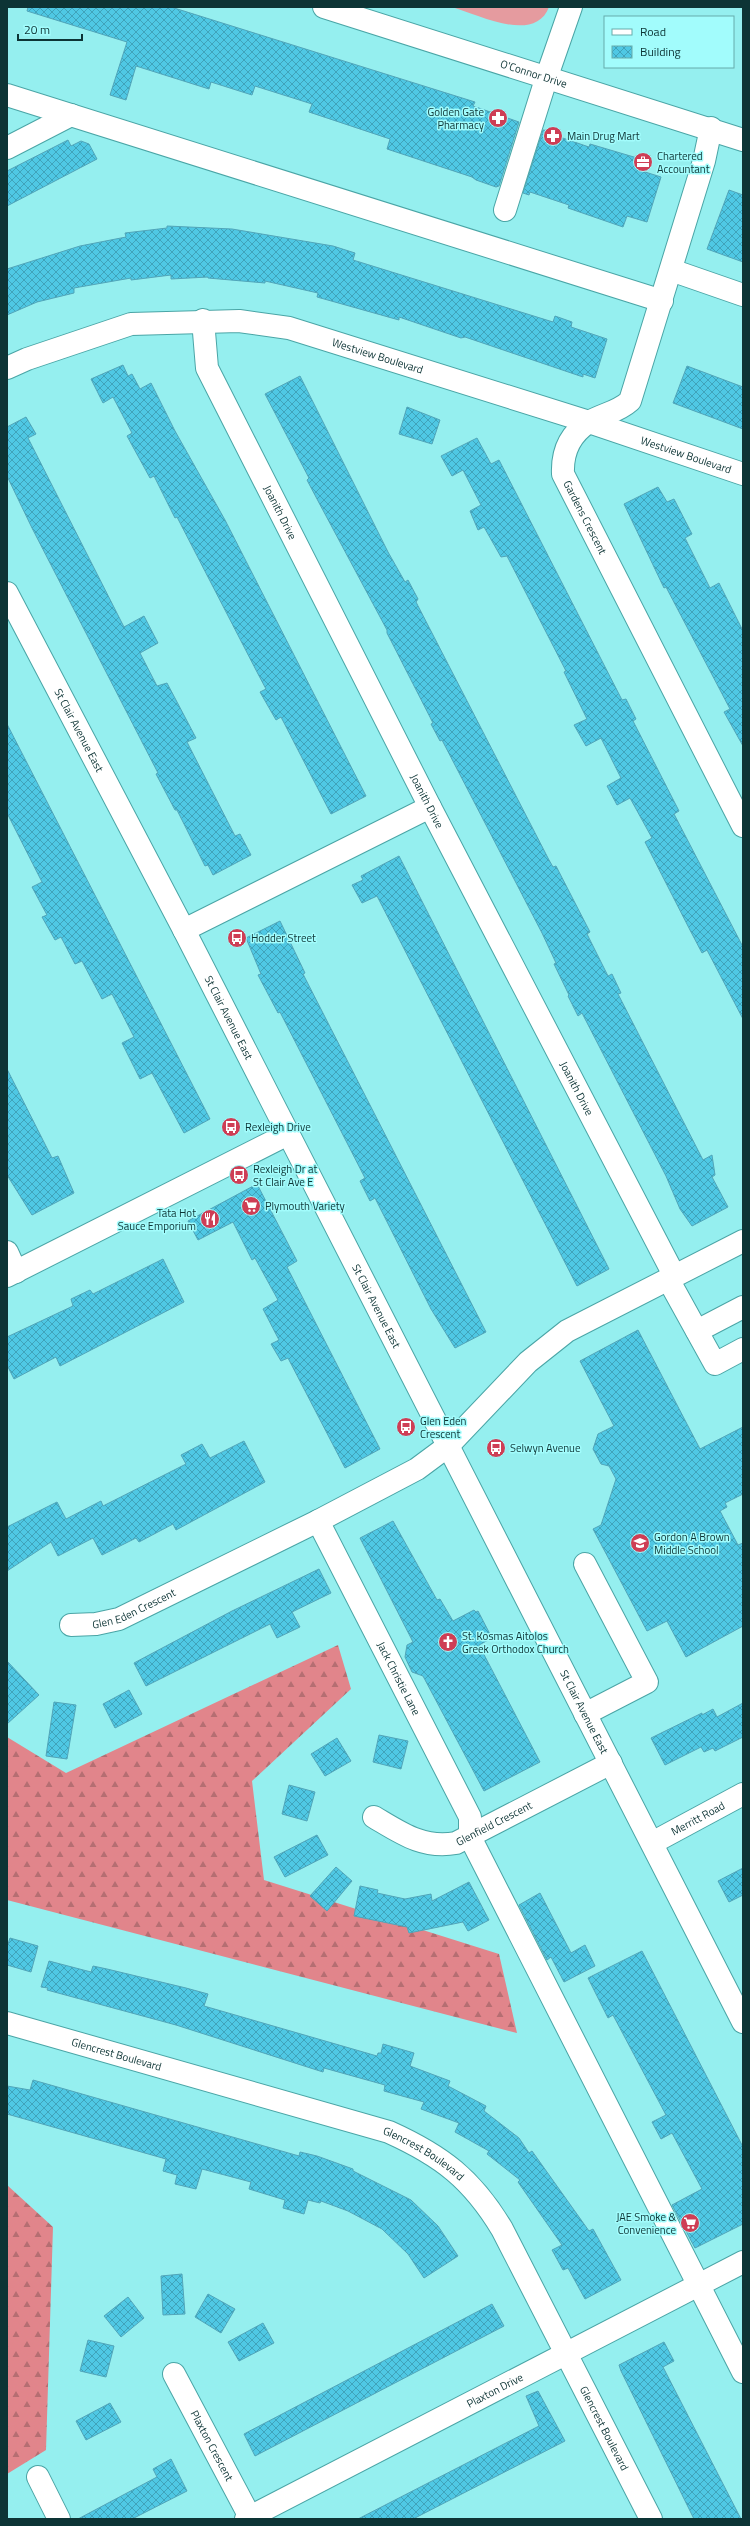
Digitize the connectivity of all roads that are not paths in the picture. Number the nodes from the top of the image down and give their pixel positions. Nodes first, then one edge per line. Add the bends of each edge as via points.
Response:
1 (324, 7) edge
2 (571, 7) edge
3 (547, 76) junction
4 (7, 95) edge
5 (71, 116) junction
6 (711, 128) junction
7 (743, 140) edge
8 (7, 148) edge
9 (506, 210) dead end
10 (672, 270) junction
11 (743, 295) edge
12 (662, 301) junction
13 (203, 320) junction
14 (7, 368) edge
15 (589, 422) junction
16 (743, 474) edge
17 (7, 593) edge
18 (430, 807) junction
19 (743, 826) edge
20 (184, 930) junction
21 (288, 1134) junction
22 (743, 1241) edge
23 (7, 1252) edge
24 (12, 1274) edge
25 (671, 1277) junction
26 (743, 1307) edge
27 (697, 1331) junction
28 (743, 1350) edge
29 (448, 1446) junction
30 (318, 1521) junction
31 (585, 1564) dead end
32 (71, 1625) dead end
33 (585, 1714) junction
34 (611, 1763) junction
35 (743, 1794) edge
36 (374, 1816) dead end
37 (470, 1837) junction
38 (652, 1843) junction
39 (743, 2022) edge
40 (7, 2023) edge
41 (743, 2262) edge
42 (698, 2285) junction
43 (567, 2354) junction
44 (743, 2372) edge
45 (174, 2374) dead end
46 (38, 2477) dead end
47 (248, 2518) edge
48 (59, 2519) edge
49 (651, 2519) edge

1 - 3 street, O'Connor Drive
2 - 3 street
3 - 6 street, O'Connor Drive
3 - 9 street
4 - 5 street
5 - 8 street
5 - 12 street
6 - 7 street, O'Connor Drive
6 - 10 street, Gardens Crescent
10 - 11 street
10 - 12 street, Gardens Crescent
12 - 15 street, Gardens Crescent via 630,401 623,408
13 - 14 street, Westview Boulevard via 131,324 27,358
13 - 15 street, Westview Boulevard via 240,321 289,328
13 - 18 street, Joanith Drive via 207,368
15 - 16 street, Westview Boulevard
15 - 19 street, Gardens Crescent via 569,442 562,457 563,474
17 - 20 street, St Clair Avenue East
18 - 20 street
18 - 25 street, Joanith Drive
20 - 21 street, St Clair Avenue East
21 - 24 street
21 - 29 street, St Clair Avenue East
22 - 25 street
23 - 24 street
25 - 27 street, Joanith Drive
25 - 29 street via 567,1330 528,1362
26 - 27 street
27 - 28 street, Joanith Drive via 715,1364
29 - 30 street, Glen Eden Crescent via 417,1469
29 - 33 street, St Clair Avenue East
30 - 32 street, Glen Eden Crescent via 119,1619 96,1624
30 - 37 street, Jack Christie Lane via 470,1816
31 - 33 street via 647,1682
33 - 34 street, St Clair Avenue East
34 - 37 street, Glenfield Crescent
34 - 38 street, St Clair Avenue East
35 - 38 street, Merritt Road
36 - 37 street, Glenfield Crescent via 402,1834 424,1844 456,1844
37 - 42 street
38 - 39 street, St Clair Avenue East
40 - 43 street, Glencrest Boulevard via 389,2132 434,2154 465,2181 490,2209
41 - 42 street, Plaxton Drive
42 - 43 street, Plaxton Drive
42 - 44 street
43 - 47 street, Plaxton Drive
43 - 49 street, Glencrest Boulevard
45 - 47 street, Plaxton Crescent
46 - 48 street

